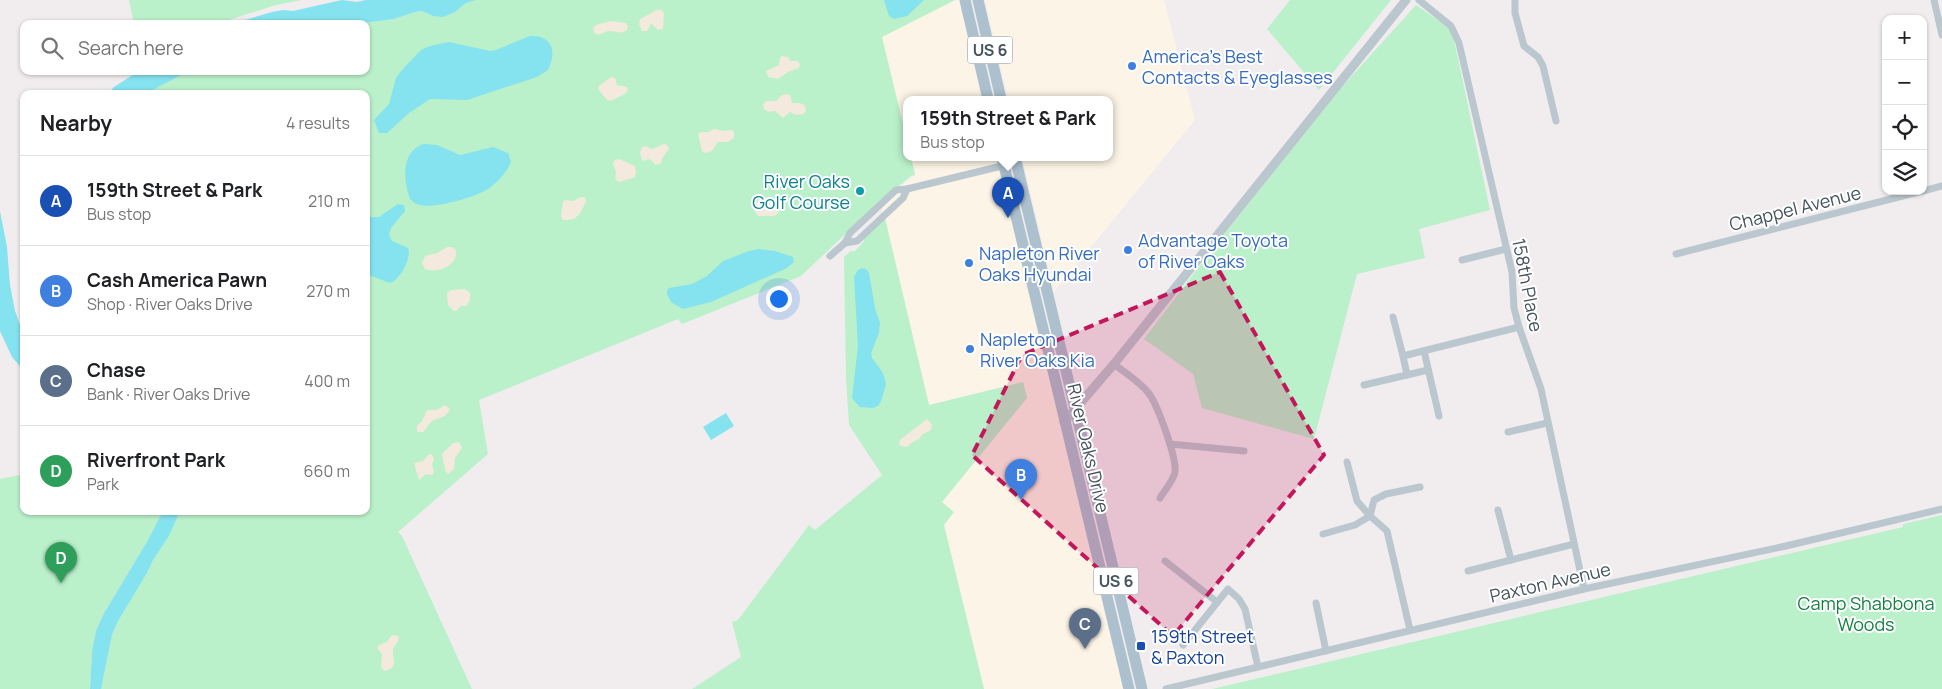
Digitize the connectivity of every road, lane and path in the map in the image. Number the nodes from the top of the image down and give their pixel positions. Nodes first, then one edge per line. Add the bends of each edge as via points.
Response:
1 (965, 0) edge
2 (978, 0) edge
3 (1406, 0) edge
4 (1419, 0) edge
5 (1515, 0) edge
6 (1934, 0) edge
7 (1942, 31) edge
8 (987, 96) edge
9 (1000, 96) edge
10 (1556, 121) dead end
11 (1003, 161) edge
12 (1016, 161) edge
13 (1942, 186) edge
14 (907, 189) junction
15 (1927, 190) edge
16 (1907, 195) edge
17 (845, 243) junction
18 (1506, 249) junction
19 (1676, 254) dead end
20 (830, 256) dead end
21 (1462, 260) dead end
22 (1393, 317) dead end
23 (1519, 327) junction
24 (1424, 351) junction
25 (1403, 356) junction
26 (1114, 364) junction
27 (1428, 370) junction
28 (1407, 375) junction
29 (1364, 385) dead end
30 (1075, 409) junction
31 (1439, 416) dead end
32 (1064, 422) junction
33 (1548, 423) junction
34 (1508, 432) dead end
35 (1170, 444) junction
36 (1244, 451) dead end
37 (1347, 462) dead end
38 (1420, 487) dead end
39 (1160, 498) dead end
40 (1942, 509) edge
41 (1498, 510) dead end
42 (1370, 516) junction
43 (1323, 534) dead end
44 (1574, 544) junction
45 (1511, 560) junction
46 (1165, 561) dead end
47 (1468, 571) dead end
48 (1584, 590) junction
49 (1217, 602) junction
50 (1316, 602) dead end
51 (1410, 630) junction
52 (1183, 645) dead end
53 (1326, 650) junction
54 (1258, 667) junction
55 (1129, 689) edge
56 (1142, 689) edge
57 (1166, 689) edge

1 - 8 main road, US 6
2 - 9 main road, US 6
3 - 26 street
4 - 18 street, 158th Place via 1456,33
5 - 10 street via 1514,13 1524,46 1538,57 1543,66
6 - 7 street
11 - 14 street
11 - 32 main road, River Oaks Drive / US 6
12 - 30 main road, River Oaks Drive / US 6
13 - 15 street, Chappel Avenue
14 - 17 street via 903,198 857,241
14 - 17 street via 896,190 850,233
16 - 19 street, Chappel Avenue
17 - 20 street
18 - 21 street
18 - 23 street, 158th Place
22 - 25 street
23 - 24 street
23 - 33 street, 158th Place via 1541,389
24 - 25 street
24 - 27 street
25 - 28 street
26 - 30 street
26 - 35 street via 1149,394
27 - 28 street
27 - 31 street
28 - 29 street
30 - 32 street
30 - 56 main road, River Oaks Drive / US 6
32 - 55 main road, River Oaks Drive / US 6
33 - 34 street
33 - 44 street, 158th Place
35 - 36 street
35 - 39 street via 1175,474
37 - 42 street via 1357,501
38 - 42 street via 1386,494 1374,500
40 - 48 street, Paxton Avenue
41 - 45 street
42 - 43 street via 1355,525
42 - 51 street via 1387,531
44 - 45 street
44 - 48 street, 158th Place
45 - 47 street
46 - 49 street
48 - 51 street, Paxton Avenue
49 - 52 street
49 - 54 street via 1228,590 1240,599
50 - 53 street
51 - 53 street, Paxton Avenue
53 - 54 street, Paxton Avenue
54 - 57 street, Paxton Avenue

